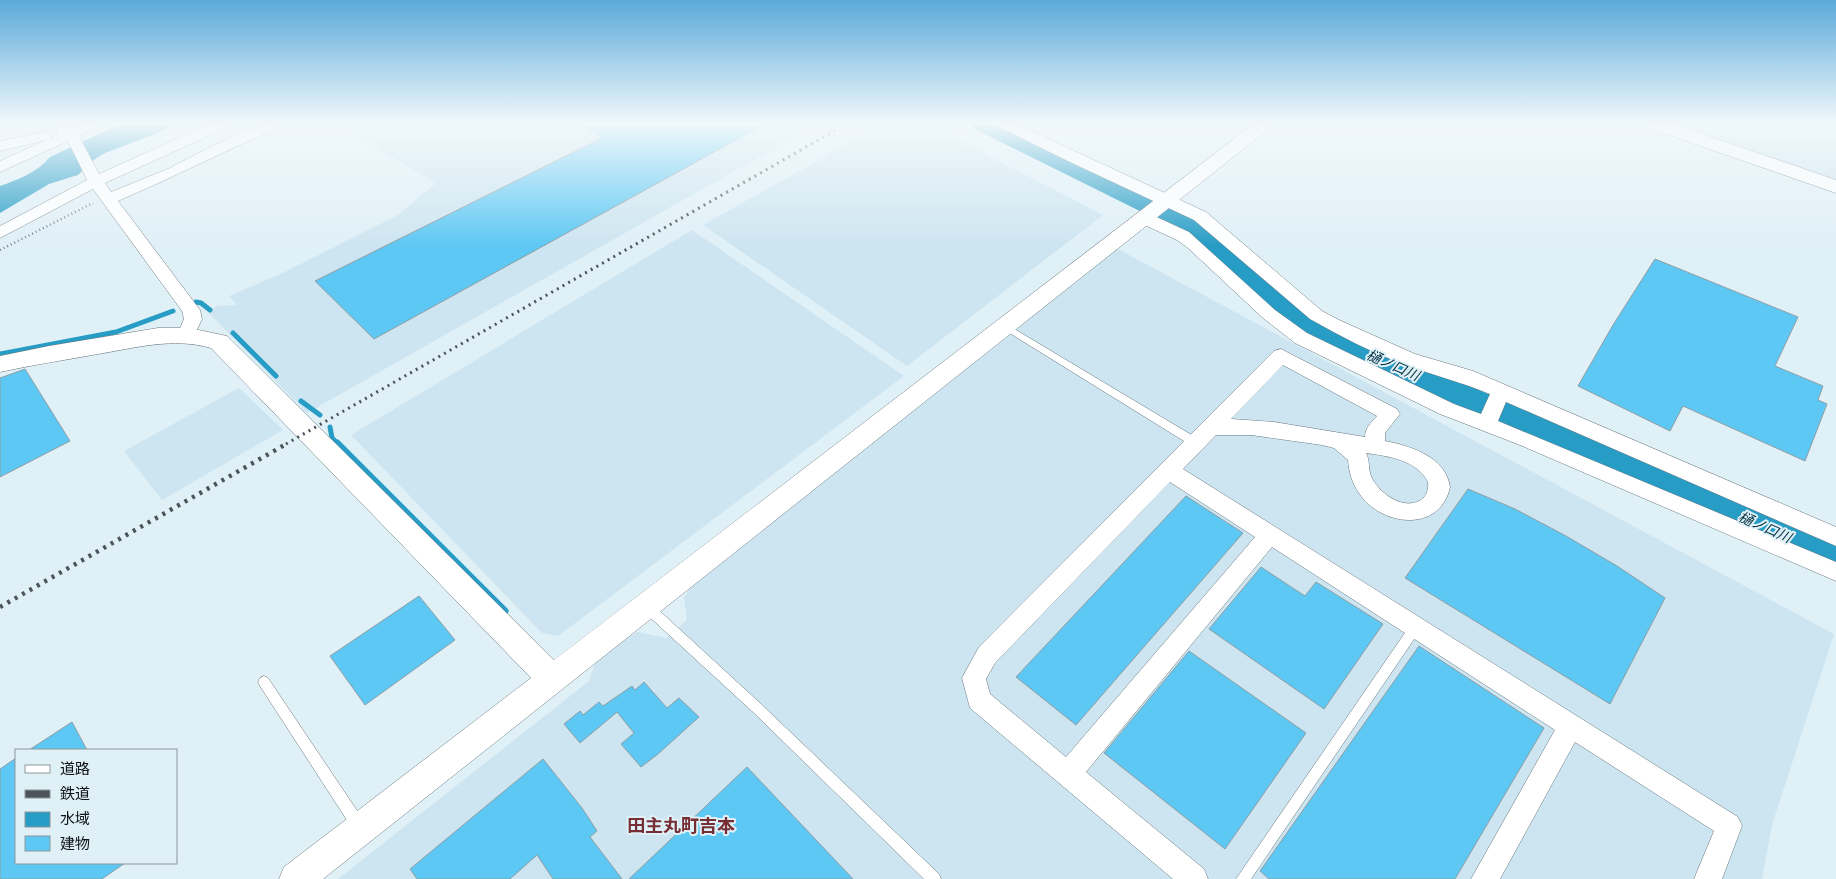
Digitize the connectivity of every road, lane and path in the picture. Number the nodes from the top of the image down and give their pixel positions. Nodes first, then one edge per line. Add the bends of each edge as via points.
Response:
1 (85, 164) edge
2 (131, 164) edge
3 (188, 164) edge
4 (1083, 164) edge
5 (1214, 164) edge
6 (1770, 164) edge
7 (95, 181) junction
8 (1836, 187) edge
9 (107, 198) junction
10 (1156, 209) junction
11 (0, 233) edge
12 (0, 250) edge
13 (1278, 287) junction
14 (1253, 297) junction
15 (1006, 327) junction
16 (186, 335) junction
17 (0, 364) edge
18 (1500, 394) junction
19 (1488, 421) junction
20 (1203, 436) junction
21 (1340, 441) junction
22 (1375, 447) junction
23 (1168, 470) junction
24 (1686, 474) junction
25 (1676, 501) junction
26 (1269, 536) junction
27 (1836, 537) edge
28 (1836, 572) edge
29 (646, 606) junction
30 (1415, 628) junction
31 (552, 679) junction
32 (264, 682) dead end
33 (1571, 726) junction
34 (1068, 774) junction
35 (360, 829) junction
36 (296, 879) edge
37 (934, 879) edge
38 (1194, 879) edge
39 (1243, 879) edge
40 (1486, 879) edge
41 (1708, 879) edge

1 - 7 street
2 - 7 street
3 - 9 street
4 - 10 street
5 - 10 street
6 - 8 street
7 - 9 street
7 - 11 street
9 - 12 path
9 - 16 street via 191,310 193,319
10 - 13 street via 1194,213 1214,226
10 - 14 street via 1182,236
10 - 15 street
13 - 14 street
13 - 18 street via 1334,325 1444,372 1466,376
14 - 19 street via 1301,338 1447,409
15 - 20 lane
15 - 29 street
16 - 17 street via 132,340
16 - 31 street via 204,336 228,349
18 - 19 street
18 - 24 street
19 - 25 street
20 - 21 street via 1250,427
20 - 22 street via 1281,356 1390,414 1375,432
20 - 23 street
21 - 22 street
21 - 22 street via 1358,457 1362,480 1377,500 1408,512 1423,509 1434,500 1440,488 1428,467 1409,455
23 - 26 street
23 - 34 street via 987,655 974,678 979,700
24 - 25 street
24 - 27 street
25 - 28 street
26 - 30 street
26 - 34 street
29 - 31 street
29 - 37 lane
30 - 33 street
30 - 39 lane
31 - 35 street
32 - 35 lane
33 - 40 street
33 - 41 street via 1729,826
34 - 38 street
35 - 36 street

